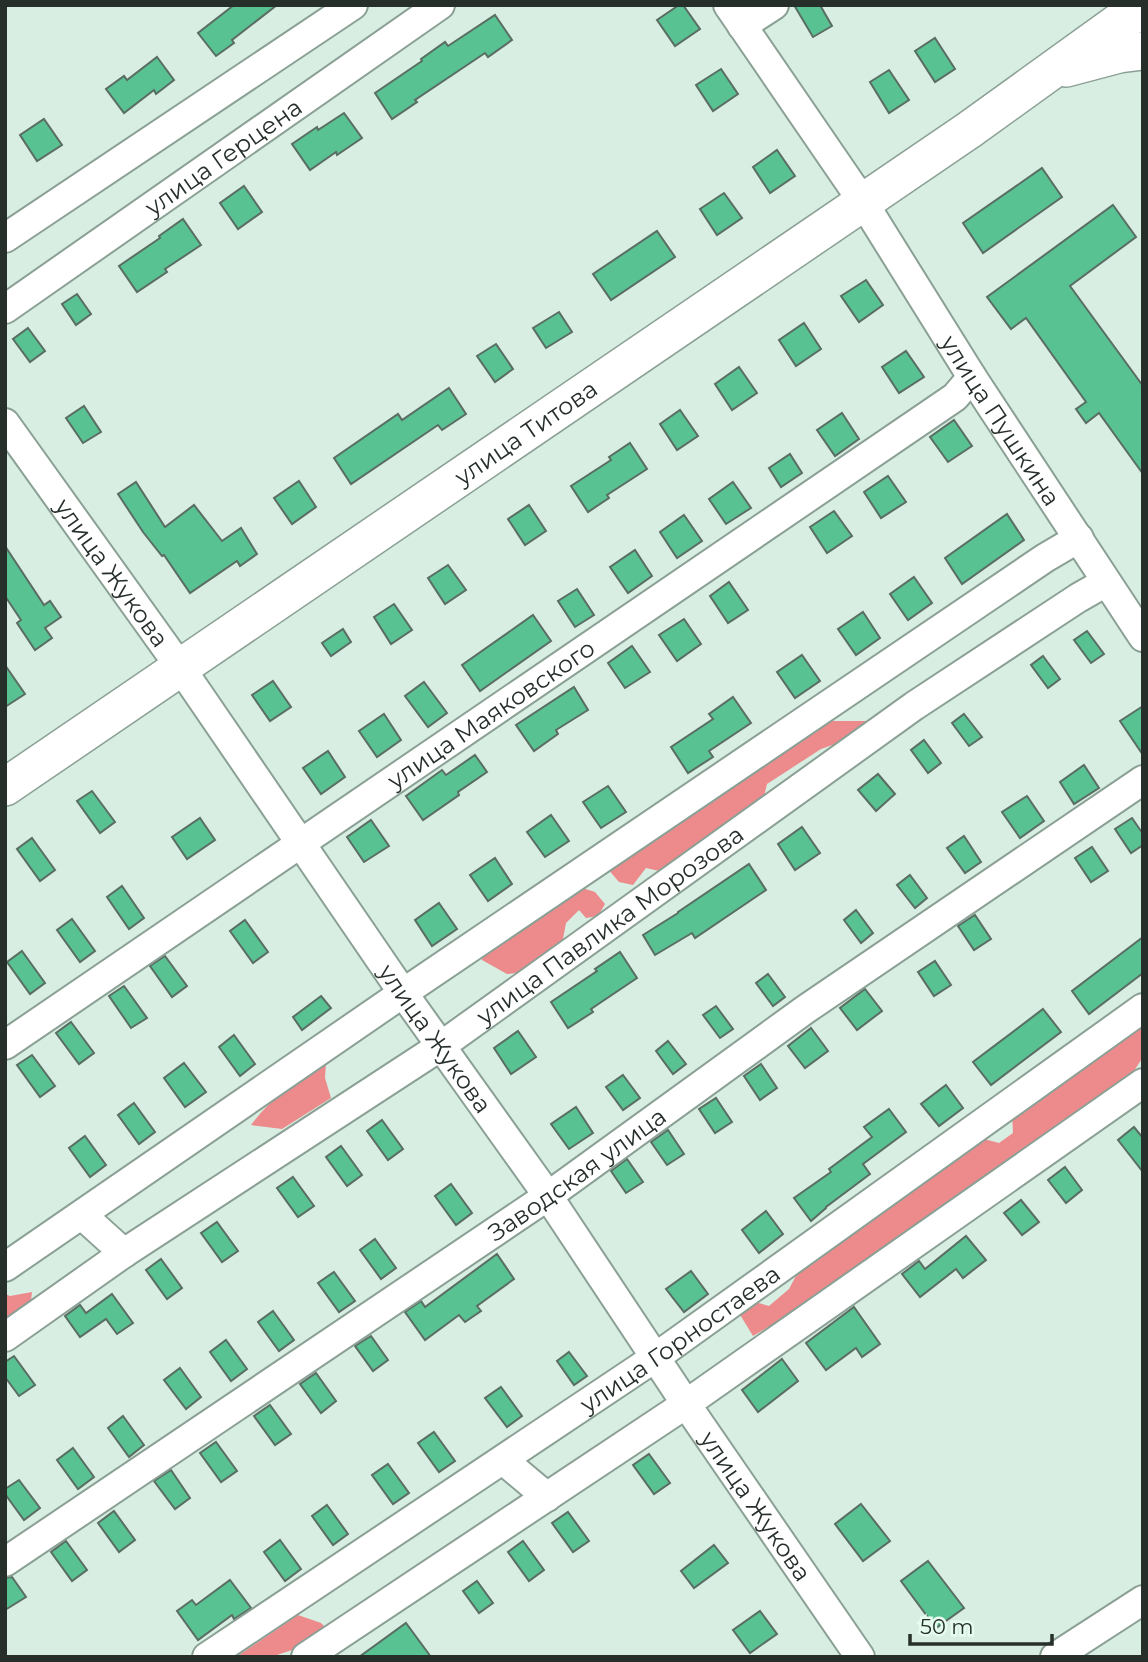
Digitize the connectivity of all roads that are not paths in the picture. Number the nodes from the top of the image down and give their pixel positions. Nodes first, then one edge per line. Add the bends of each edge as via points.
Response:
1 (353, 5) edge
2 (440, 5) edge
3 (774, 5) edge
4 (1143, 12) edge
5 (735, 15) edge
6 (1142, 52) edge
7 (1045, 74) junction
8 (863, 202) junction
9 (5, 239) edge
10 (5, 309) edge
11 (972, 377) junction
12 (5, 423) edge
13 (1079, 538) junction
14 (1106, 582) junction
15 (1143, 637) edge
16 (180, 667) junction
17 (1143, 780) edge
18 (5, 787) edge
19 (300, 843) junction
20 (403, 993) junction
21 (1143, 1008) edge
22 (5, 1045) edge
23 (441, 1046) junction
24 (1143, 1083) edge
25 (548, 1196) junction
26 (82, 1215) junction
27 (124, 1253) junction
28 (5, 1267) edge
29 (5, 1337) edge
30 (656, 1357) junction
31 (686, 1404) junction
32 (503, 1460) junction
33 (547, 1497) junction
34 (5, 1562) edge
35 (1143, 1600) edge
36 (207, 1657) edge
37 (306, 1657) edge
38 (860, 1657) edge
39 (1055, 1657) edge

1 - 9 street
2 - 10 street, улица Герцена
3 - 5 street
4 - 7 main road, улица Титова via 1123,19
5 - 8 street, улица Пушкина
6 - 7 main road
7 - 8 main road, улица Титова
8 - 11 street, улица Пушкина
8 - 16 main road, улица Титова
11 - 13 street, улица Пушкина
11 - 19 street, улица Маяковского via 955,397
12 - 16 street, улица Жукова
13 - 14 street, улица Пушкина
13 - 20 street
14 - 15 street, улица Пушкина
14 - 23 street, улица Павлика Морозова via 914,706
16 - 18 main road, улица Титова
16 - 19 street, улица Жукова
17 - 25 street, Заводская улица via 806,1009
19 - 20 street, улица Жукова
19 - 22 street, улица Маяковского
20 - 23 street, улица Жукова
20 - 26 street
21 - 30 street, улица Горностаева
23 - 25 street, улица Жукова
23 - 27 street, улица Павлика Морозова
24 - 31 street
25 - 30 street, улица Жукова
25 - 34 street, Заводская улица
26 - 27 street
26 - 28 street
27 - 29 street, улица Павлика Морозова
30 - 31 street, улица Жукова
30 - 32 street, улица Горностаева
31 - 33 street
31 - 38 street, улица Жукова
32 - 33 street
32 - 36 street, улица Горностаева
33 - 37 street
35 - 39 street

